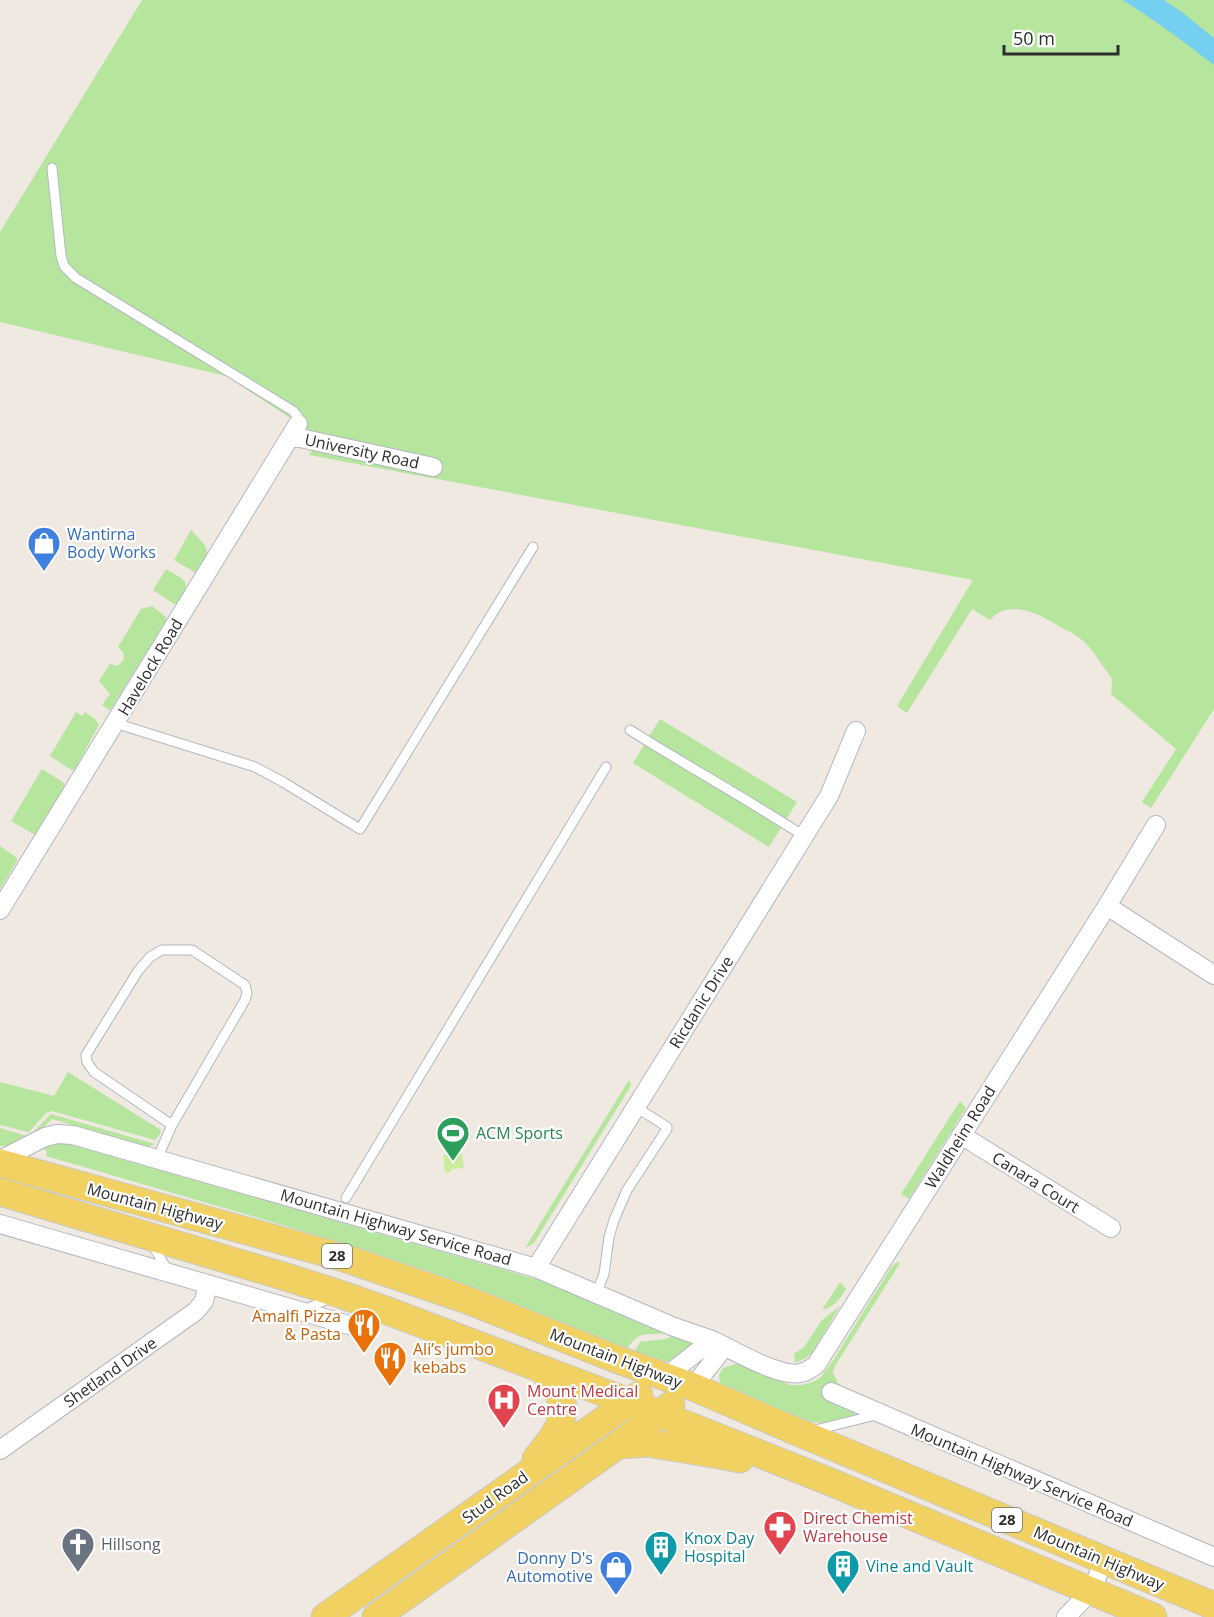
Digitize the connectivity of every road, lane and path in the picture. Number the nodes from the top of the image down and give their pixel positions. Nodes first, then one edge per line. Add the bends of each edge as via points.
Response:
1 (52, 168) dead end
2 (295, 430) junction
3 (433, 467) dead end
4 (533, 547) dead end
5 (115, 723) junction
6 (630, 730) dead end
7 (856, 731) dead end
8 (606, 767) dead end
9 (1156, 825) dead end
10 (804, 836) junction
11 (1107, 906) junction
12 (0, 910) edge
13 (1214, 975) edge
14 (636, 1107) junction
15 (172, 1125) junction
16 (961, 1135) junction
17 (157, 1159) junction
18 (0, 1161) edge
19 (0, 1191) edge
20 (346, 1198) dead end
21 (0, 1224) edge
22 (1111, 1228) dead end
23 (147, 1235) junction
24 (341, 1257) junction
25 (536, 1268) junction
26 (169, 1273) junction
27 (208, 1284) junction
28 (340, 1294) junction
29 (596, 1294) junction
30 (301, 1311) junction
31 (418, 1323) junction
32 (366, 1330) dead end
33 (719, 1343) junction
34 (543, 1369) junction
35 (665, 1377) junction
36 (693, 1387) junction
37 (831, 1392) dead end
38 (629, 1402) junction
39 (660, 1414) junction
40 (880, 1414) junction
41 (800, 1434) junction
42 (618, 1444) junction
43 (0, 1450) edge
44 (518, 1480) junction
45 (828, 1481) junction
46 (433, 1541) junction
47 (481, 1542) junction
48 (1214, 1557) edge
49 (1104, 1560) junction
50 (1092, 1590) junction
51 (1214, 1606) edge
52 (1149, 1616) edge
53 (325, 1617) edge
54 (376, 1617) edge
55 (1066, 1617) edge

1 - 2 lane via 61,256 71,275 293,411 298,417
2 - 3 street, University Road
2 - 5 street, Havelock Road
4 - 5 lane via 360,828 255,767
5 - 12 street, Havelock Road
6 - 10 lane
7 - 10 street, Ricdanic Drive via 829,796
8 - 20 lane
9 - 11 street, Waldheim Road
10 - 14 street, Ricdanic Drive
11 - 13 street
11 - 16 street, Waldheim Road
14 - 25 street, Ricdanic Drive
14 - 29 lane via 667,1129 627,1190 614,1220 604,1275
15 - 15 lane via 94,1072 86,1055 150,957 162,950 192,950 245,985 247,993
15 - 17 lane
16 - 22 street, Canara Court
16 - 33 street, Waldheim Road via 816,1365 803,1373 787,1373 768,1368
17 - 18 street, Mountain Highway Service Road via 57,1134
17 - 25 street, Mountain Highway Service Road
18 - 24 main road, Mountain Highway / 28
19 - 23 main road, Mountain Highway / 28
21 - 26 street
23 - 26 lane
23 - 28 main road, Mountain Highway / 28
24 - 31 main road via 407,1296 416,1308
24 - 35 main road, Mountain Highway / 28 via 467,1300
25 - 29 street, Mountain Highway Service Road
26 - 27 street
27 - 30 street
27 - 43 street, Shetland Drive via 204,1301 195,1311
28 - 30 lane
28 - 31 main road, Mountain Highway / 28
29 - 33 street, Mountain Highway Service Road
30 - 32 street
31 - 34 main road, Mountain Highway / 28
33 - 35 street
33 - 36 street
34 - 38 main road, Mountain Highway / 28
34 - 44 main road via 561,1398 561,1421 554,1436
35 - 36 main road, Mountain Highway / 28
35 - 38 main road, Stud Road
36 - 39 main road, Stud Road
36 - 41 main road, Mountain Highway / 28
37 - 40 street, Mountain Highway Service Road
38 - 39 main road, Mountain Highway / 28
38 - 44 main road, Stud Road
39 - 42 main road, Stud Road
39 - 45 main road, Mountain Highway / 28
40 - 41 lane
40 - 48 street, Mountain Highway Service Road
41 - 49 main road, Mountain Highway / 28
42 - 45 main road via 642,1443 720,1455
42 - 47 main road, Stud Road
44 - 46 main road, Stud Road
45 - 50 main road, Mountain Highway / 28
46 - 47 main road via 462,1534
46 - 53 main road, Stud Road
47 - 54 main road, Stud Road
49 - 50 street
49 - 51 main road, Mountain Highway / 28
50 - 52 main road, Mountain Highway / 28
50 - 55 street

